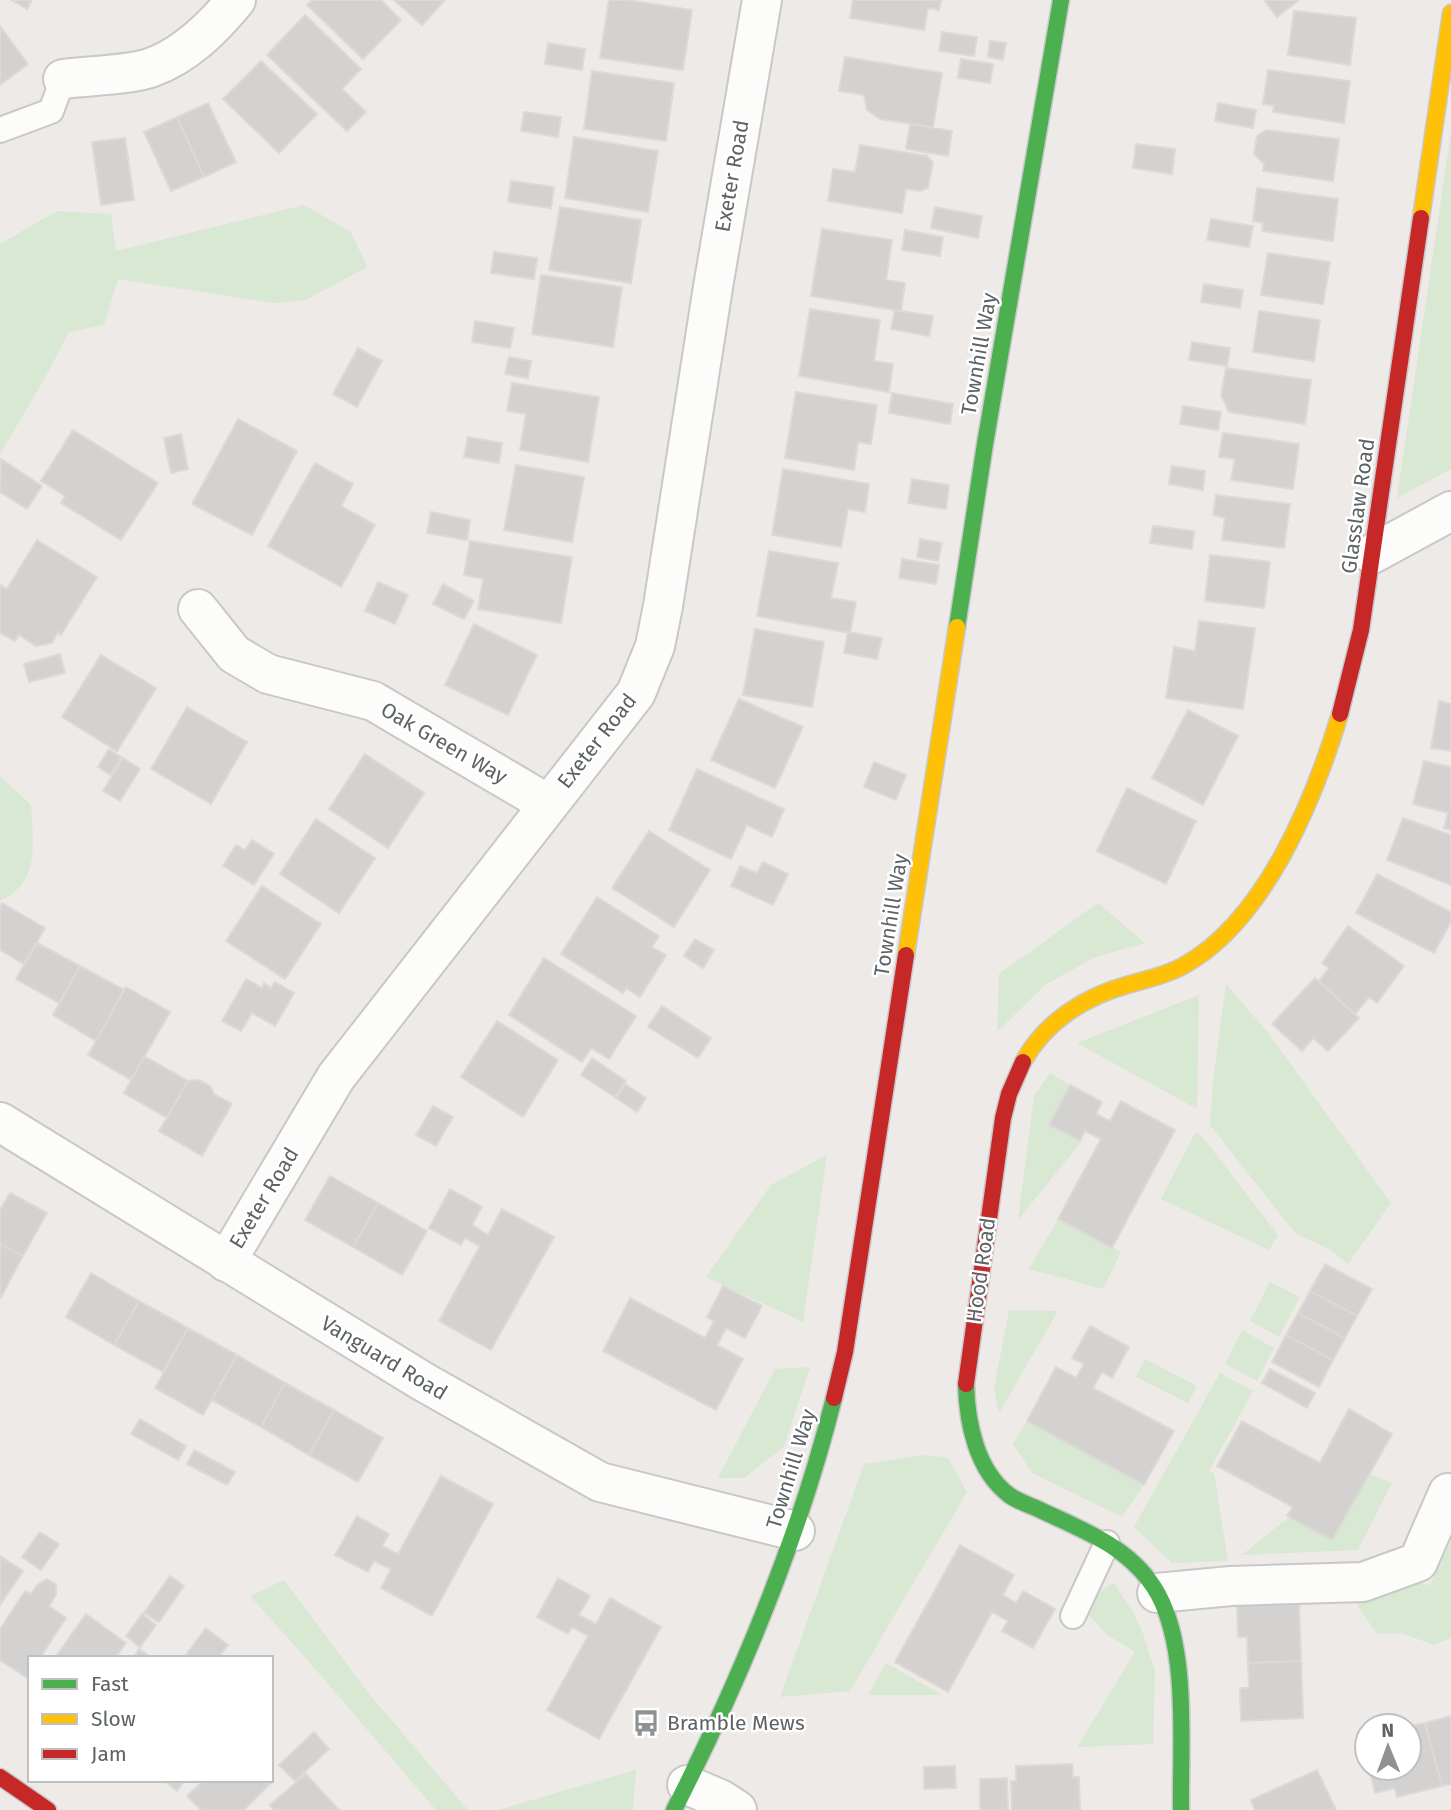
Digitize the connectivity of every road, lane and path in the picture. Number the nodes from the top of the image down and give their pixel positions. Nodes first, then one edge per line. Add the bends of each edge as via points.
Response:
1 (236, 0) edge
2 (762, 0) edge
3 (1061, 0) edge
4 (1451, 13) edge
5 (63, 79) joint
6 (0, 130) edge
7 (1451, 512) edge
8 (1372, 554) junction
9 (198, 609) dead end
10 (548, 804) junction
11 (1193, 961) joint
12 (0, 1122) edge
13 (226, 1262) junction
14 (1448, 1493) dead end
15 (795, 1531) junction
16 (1107, 1543) junction
17 (1157, 1593) junction
18 (1073, 1616) dead end
19 (0, 1777) edge
20 (680, 1797) edge
21 (48, 1810) edge
22 (737, 1810) edge
23 (1181, 1810) edge

1 - 5 street via 194,44 149,69
2 - 10 street, Exeter Road via 655,646 636,693
3 - 15 street, Townhill Way via 985,444 845,1352
4 - 8 street, Glasslaw Road
5 - 6 lane via 51,111
7 - 8 street
8 - 11 street, Glasslaw Road via 1354,669 1329,750 1298,823 1258,894 1229,932
9 - 10 street, Oak Green Way via 234,654 268,674 373,701
10 - 13 street, Exeter Road via 336,1077
11 - 16 street, Hood Road via 1076,1004 1040,1037 1020,1064 1003,1118 966,1375 973,1435 985,1467 1009,1495
12 - 13 street, Vanguard Road
13 - 15 street, Vanguard Road via 600,1482
14 - 17 street via 1418,1562 1363,1582
15 - 20 street, Townhill Way via 746,1660
16 - 17 street, Hood Road via 1118,1548
16 - 18 lane
17 - 23 street, Hood Road via 1173,1630 1179,1673
19 - 21 street
20 - 22 street via 720,1799

